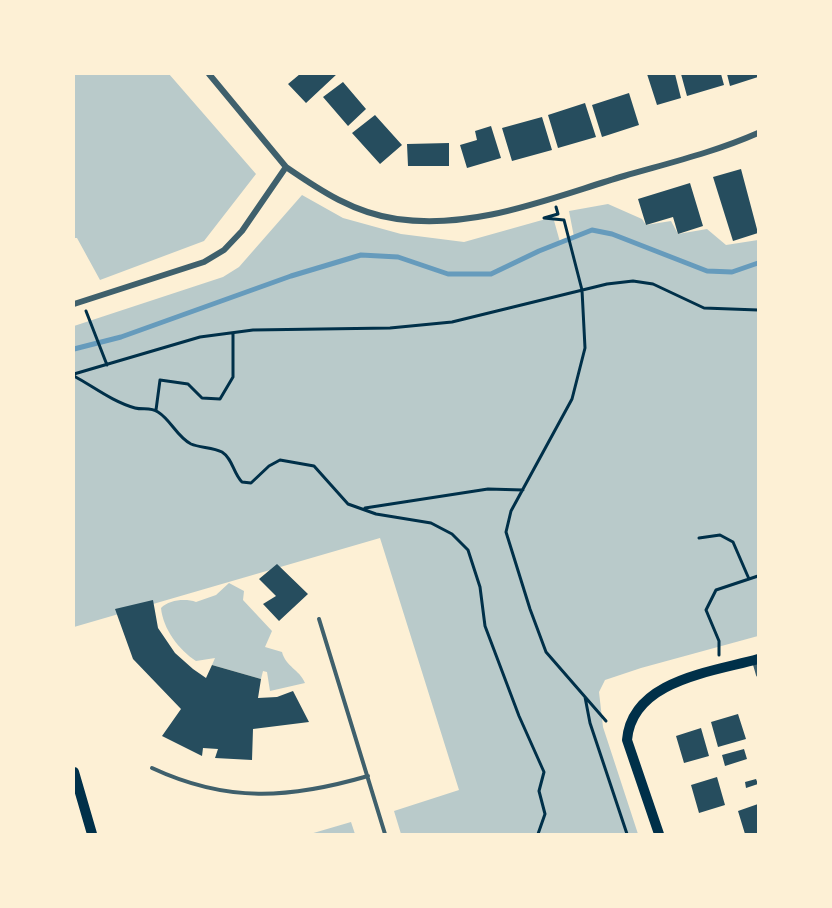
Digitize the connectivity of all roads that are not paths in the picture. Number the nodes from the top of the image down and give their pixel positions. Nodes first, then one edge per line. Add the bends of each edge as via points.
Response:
1 (209, 74) edge
2 (759, 133) edge
3 (286, 167) junction
4 (74, 304) edge
5 (319, 619) dead end
6 (756, 659) edge
7 (759, 675) edge
8 (152, 768) dead end
9 (74, 772) edge
10 (368, 776) junction
11 (92, 834) edge
12 (385, 834) edge
13 (659, 834) edge

1 - 3 street
2 - 3 street via 475,219 435,222 361,211 334,199
3 - 4 street via 242,231 224,250 204,262
5 - 10 lane
6 - 7 lane
6 - 13 main road via 676,682 653,694 637,709 628,726 627,740
8 - 10 lane via 183,783 256,796 323,789
9 - 11 main road
10 - 12 lane

